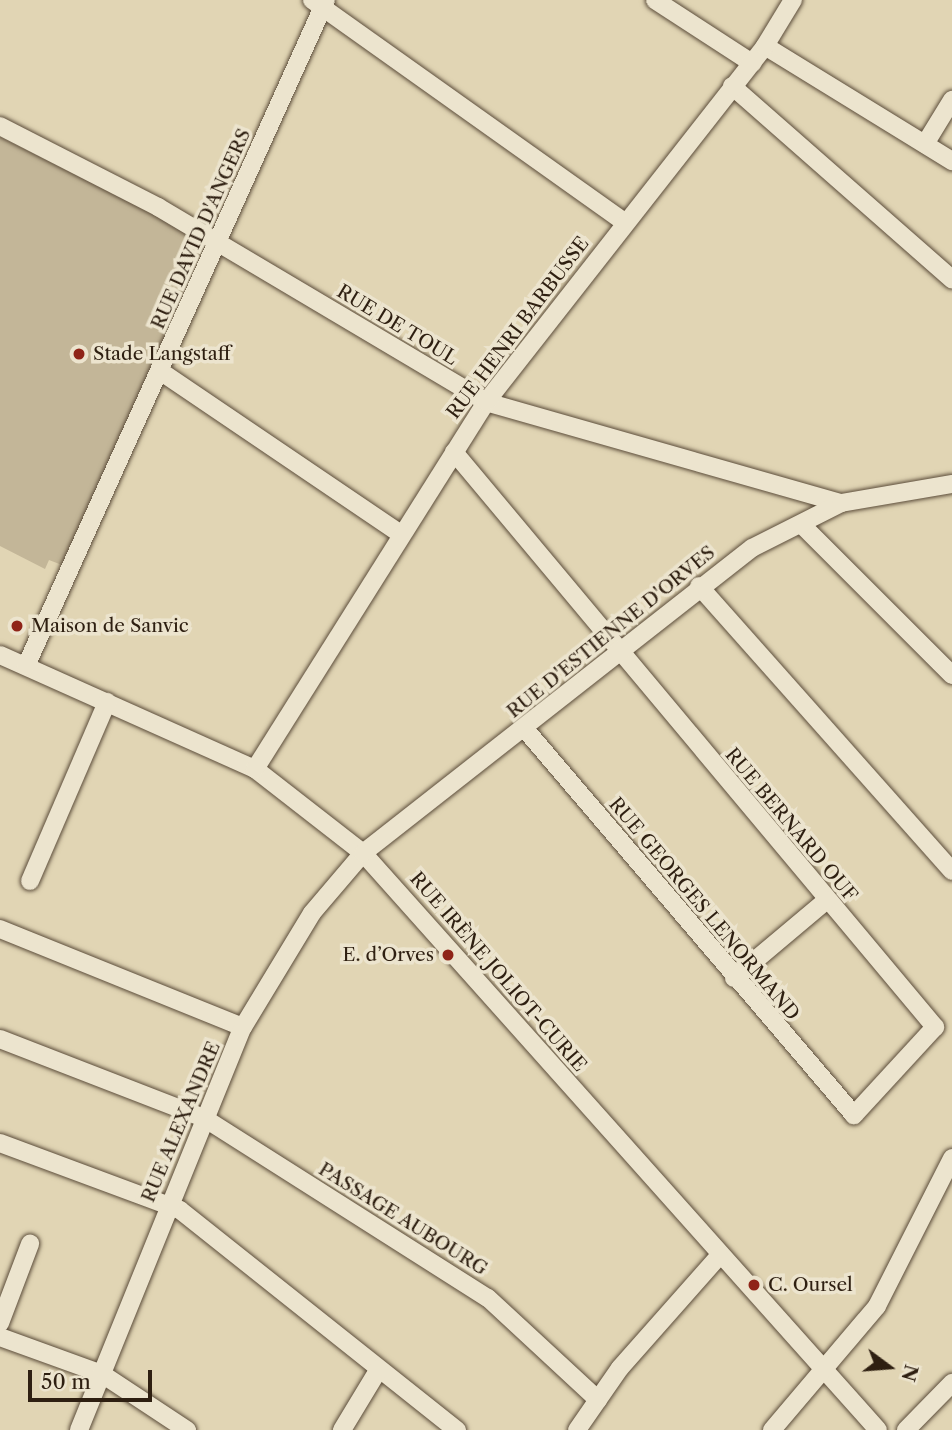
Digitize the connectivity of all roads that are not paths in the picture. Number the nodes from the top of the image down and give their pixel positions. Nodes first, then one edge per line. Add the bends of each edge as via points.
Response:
1 (655, 0) edge
2 (793, 0) edge
3 (320, 2) edge
4 (765, 46) junction
5 (752, 63) junction
6 (732, 86) junction
7 (952, 100) edge
8 (0, 126) edge
9 (925, 144) junction
10 (952, 161) edge
11 (624, 222) junction
12 (219, 243) junction
13 (952, 279) edge
14 (160, 372) junction
15 (485, 402) junction
16 (454, 452) junction
17 (951, 486) edge
18 (841, 503) junction
19 (802, 525) junction
20 (402, 535) junction
21 (699, 586) junction
22 (618, 648) junction
23 (0, 655) edge
24 (26, 666) junction
25 (952, 674) edge
26 (107, 702) junction
27 (524, 728) junction
28 (255, 769) junction
29 (363, 853) junction
30 (952, 871) edge
31 (30, 881) dead end
32 (827, 900) junction
33 (0, 929) edge
34 (734, 978) junction
35 (243, 1027) junction
36 (0, 1040) edge
37 (854, 1115) joint
38 (205, 1118) junction
39 (0, 1143) edge
40 (952, 1158) edge
41 (168, 1204) junction
42 (30, 1244) dead end
43 (719, 1256) junction
44 (0, 1323) edge
45 (0, 1337) edge
46 (379, 1369) junction
47 (824, 1373) junction
48 (102, 1374) junction
49 (952, 1383) edge
50 (598, 1400) junction
51 (79, 1430) edge
52 (187, 1430) edge
53 (342, 1430) edge
54 (457, 1430) edge
55 (577, 1430) edge
56 (772, 1430) edge
57 (878, 1430) edge
58 (905, 1430) edge

1 - 5 street
2 - 4 street, RUE HENRI BARBUSSE
3 - 11 street
3 - 12 street, RUE DAVID D'ANGERS
4 - 5 street, RUE HENRI BARBUSSE
4 - 9 street
5 - 6 street, RUE HENRI BARBUSSE
6 - 11 street, RUE HENRI BARBUSSE
6 - 13 street
7 - 9 street
8 - 12 street, RUE DE TOUL
9 - 10 street
11 - 15 street, RUE HENRI BARBUSSE
12 - 14 street, RUE DAVID D'ANGERS
12 - 15 street, RUE DE TOUL
14 - 20 street
14 - 24 street, RUE DAVID D'ANGERS
15 - 16 street, RUE HENRI BARBUSSE
15 - 18 street, RUE DE TOUL
16 - 20 street, RUE HENRI BARBUSSE
16 - 22 street, RUE BERNARD OUF
17 - 18 street, RUE D'ESTIENNE D'ORVES
18 - 19 street, RUE D'ESTIENNE D'ORVES
19 - 21 street, RUE D'ESTIENNE D'ORVES via 752,548
19 - 25 street
20 - 28 street, RUE HENRI BARBUSSE
21 - 22 street, RUE D'ESTIENNE D'ORVES
21 - 30 street
22 - 27 street, RUE D'ESTIENNE D'ORVES
22 - 32 street, RUE BERNARD OUF
23 - 24 street, RUE IRÈNE JOLIOT-CURIE
24 - 26 street, RUE IRÈNE JOLIOT-CURIE
26 - 28 street, RUE IRÈNE JOLIOT-CURIE
26 - 31 street
27 - 29 street, RUE D'ESTIENNE D'ORVES
27 - 34 street, RUE GEORGES LENORMAND
28 - 29 street, RUE IRÈNE JOLIOT-CURIE
29 - 35 street, RUE ALEXANDRE via 312,913
29 - 43 street, RUE IRÈNE JOLIOT-CURIE
32 - 34 street
32 - 37 street, RUE BERNARD OUF via 935,1027
33 - 35 street
34 - 37 street, RUE GEORGES LENORMAND
35 - 38 street, RUE ALEXANDRE
36 - 38 street, PASSAGE AUBOURG
38 - 41 street, RUE ALEXANDRE
38 - 50 street, PASSAGE AUBOURG via 488,1298
39 - 41 street
40 - 47 street via 877,1306
41 - 46 street
41 - 48 street, RUE ALEXANDRE
42 - 44 street
43 - 47 street, RUE IRÈNE JOLIOT-CURIE
43 - 50 street
45 - 48 street
46 - 53 street
46 - 54 street
47 - 56 street
47 - 57 street, RUE IRÈNE JOLIOT-CURIE
48 - 51 street, RUE ALEXANDRE
48 - 52 street
49 - 58 street
50 - 55 street

